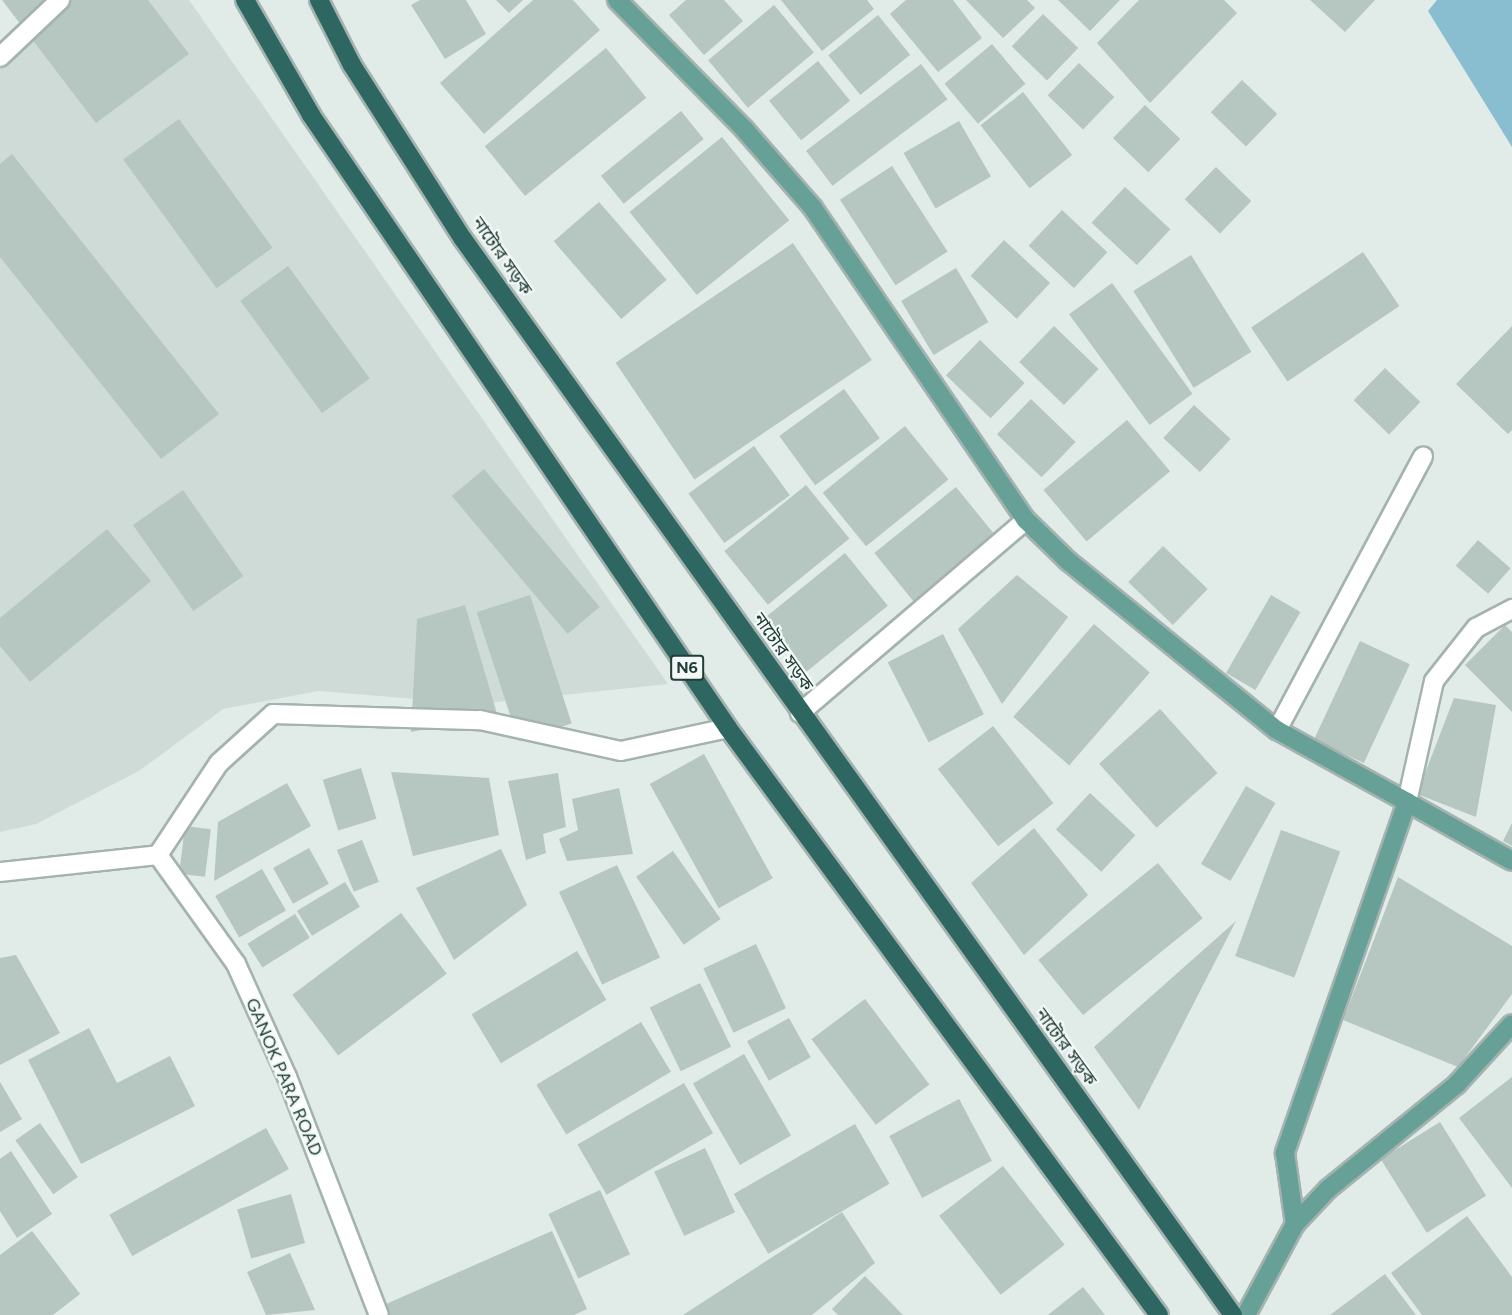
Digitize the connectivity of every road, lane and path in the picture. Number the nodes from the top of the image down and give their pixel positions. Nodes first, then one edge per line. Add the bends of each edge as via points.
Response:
1 (60, 0) edge
2 (244, 0) edge
3 (319, 0) edge
4 (617, 0) edge
5 (0, 57) edge
6 (1423, 457) dead end
7 (1026, 520) junction
8 (1512, 609) edge
9 (800, 713) junction
10 (728, 728) junction
11 (1277, 730) junction
12 (1407, 802) junction
13 (158, 855) junction
14 (1512, 861) edge
15 (0, 872) edge
16 (1512, 1024) edge
17 (1295, 1224) junction
18 (379, 1315) edge
19 (1159, 1315) edge
20 (1233, 1315) edge
21 (1246, 1315) edge

1 - 5 street
2 - 10 highway, N6 via 311,115
3 - 9 highway, নাটোর সড়ক via 352,65 464,239
4 - 7 main road via 745,130 813,208
6 - 11 street
7 - 9 street
7 - 11 main road via 1068,561
8 - 12 street via 1476,628 1434,681
9 - 20 highway, নাটোর সড়ক
10 - 13 street via 621,751 480,720 273,714 219,763
10 - 19 highway, N6
11 - 12 main road
12 - 14 main road
12 - 17 main road via 1285,1153
13 - 15 street
13 - 18 street, GANOK PARA ROAD via 236,964 287,1077
16 - 17 main road via 1457,1084 1328,1189
17 - 21 main road

